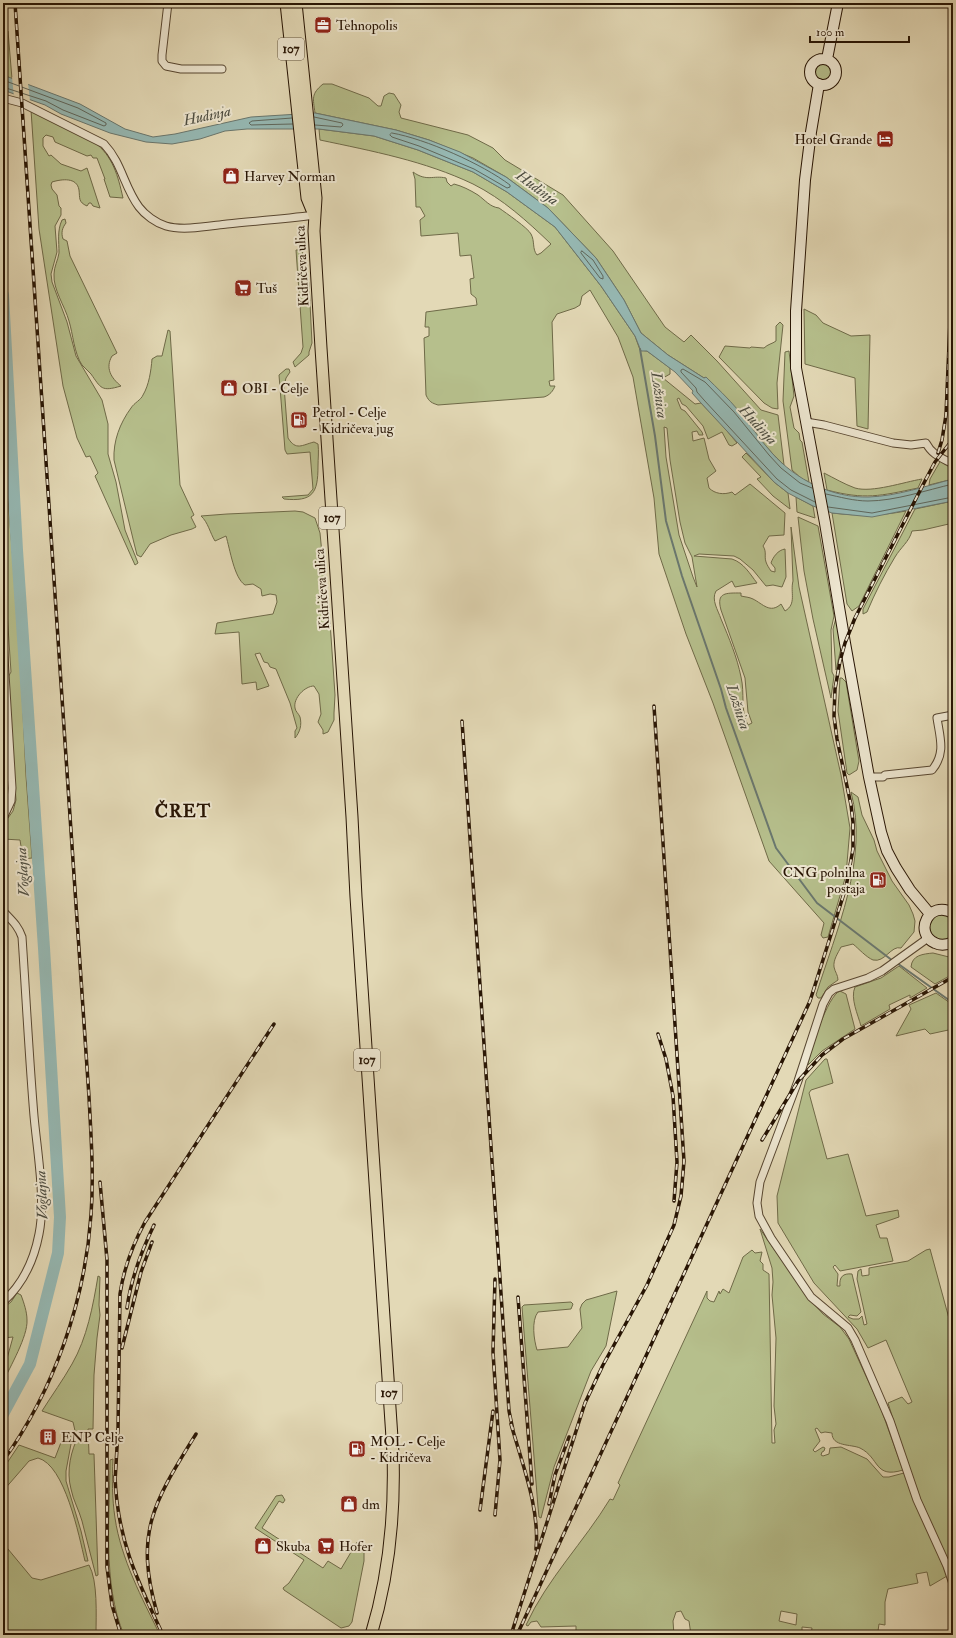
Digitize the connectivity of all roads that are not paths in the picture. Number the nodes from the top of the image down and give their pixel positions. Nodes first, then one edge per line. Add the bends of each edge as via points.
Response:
1 (168, 3) edge
2 (286, 3) edge
3 (296, 3) edge
4 (838, 3) edge
5 (827, 59) junction
6 (222, 69) dead end
7 (819, 84) junction
8 (301, 94) junction
9 (3, 98) edge
10 (314, 215) junction
11 (806, 422) junction
12 (953, 464) edge
13 (3, 641) edge
14 (953, 716) edge
15 (869, 777) junction
16 (3, 818) edge
17 (3, 911) edge
18 (953, 913) edge
19 (930, 914) junction
20 (928, 938) junction
21 (953, 942) edge
22 (3, 1302) edge
23 (953, 1584) edge
24 (372, 1635) edge

1 - 6 street via 162,55 162,61 166,66 182,69
2 - 8 main road, Kidričeva ulica / 107
3 - 8 main road, Kidričeva ulica / 107
4 - 5 street
5 - 7 street via 818,60 812,65 810,73 813,80
5 - 7 street via 835,65 836,76 829,84
7 - 11 street via 805,180 796,311 796,368
8 - 10 main road, Kidričeva ulica / 107 via 316,198
9 - 10 street via 22,103 104,144 118,163 140,208 148,216 166,226 215,226
10 - 24 main road, Kidričeva ulica / 107 via 394,1482 392,1530
11 - 12 street via 893,442 911,445 926,443 929,450
11 - 15 street
13 - 16 street via 12,788 11,801
14 - 15 street via 937,718 942,747 939,762 932,770
15 - 19 street via 887,851 910,890
17 - 22 street via 12,919 22,937 41,1203 40,1232 35,1252 28,1270
18 - 19 street via 943,909
19 - 20 street via 924,925
20 - 21 street via 939,945
20 - 23 street via 882,971 829,993 760,1182 757,1203 759,1216 771,1238 811,1297 848,1328 855,1340 890,1420 917,1500

